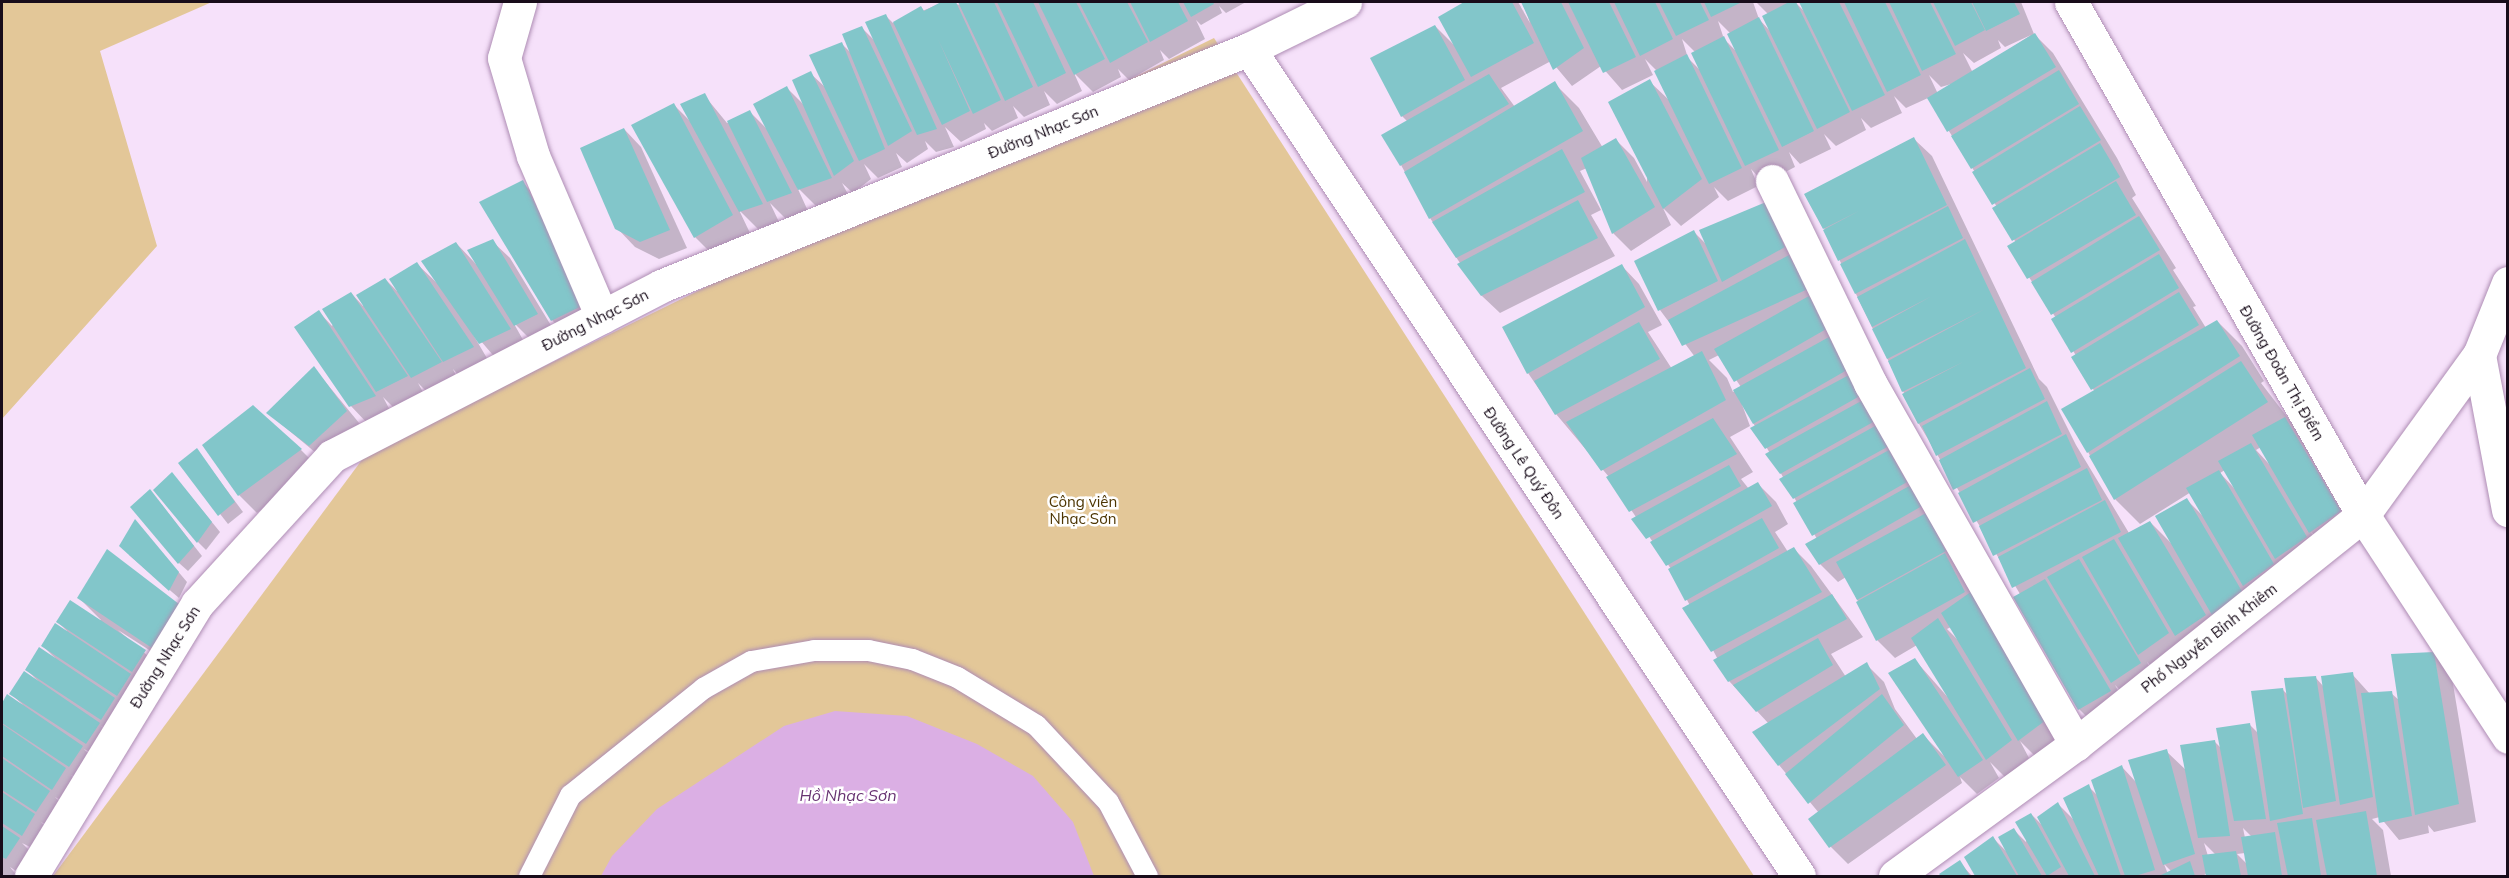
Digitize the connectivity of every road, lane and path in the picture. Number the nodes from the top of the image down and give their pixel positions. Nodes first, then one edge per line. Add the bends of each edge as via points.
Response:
1 (520, 2) edge
2 (1345, 2) edge
3 (2071, 2) edge
4 (1249, 49) junction
5 (1773, 181) dead end
6 (2508, 283) edge
7 (602, 317) junction
8 (2479, 355) junction
9 (2508, 510) edge
10 (2363, 515) junction
11 (2508, 737) edge
12 (2076, 744) junction
13 (31, 876) edge
14 (529, 876) edge
15 (1147, 876) edge
16 (1799, 876) edge
17 (1895, 876) edge

1 - 7 street via 504,58 533,156
2 - 4 street, Đường Nhạc Sơn
3 - 10 street, Đường Đoàn Thị Điểm
4 - 7 street, Đường Nhạc Sơn via 661,286
4 - 16 street, Đường Lê Quý Đôn
5 - 12 street via 1870,383
6 - 8 street, Phố Nguyễn Bỉnh Khiêm
7 - 13 street, Đường Nhạc Sơn via 332,456 197,604
8 - 9 street
8 - 10 street, Phố Nguyễn Bỉnh Khiêm
10 - 11 street, Đường Đoàn Thị Điểm
10 - 12 street, Phố Nguyễn Bỉnh Khiêm
12 - 17 street, Phố Nguyễn Bỉnh Khiêm
14 - 15 lane via 570,795 703,688 751,661 814,650 868,650 912,659 957,677 1036,725 1108,802

